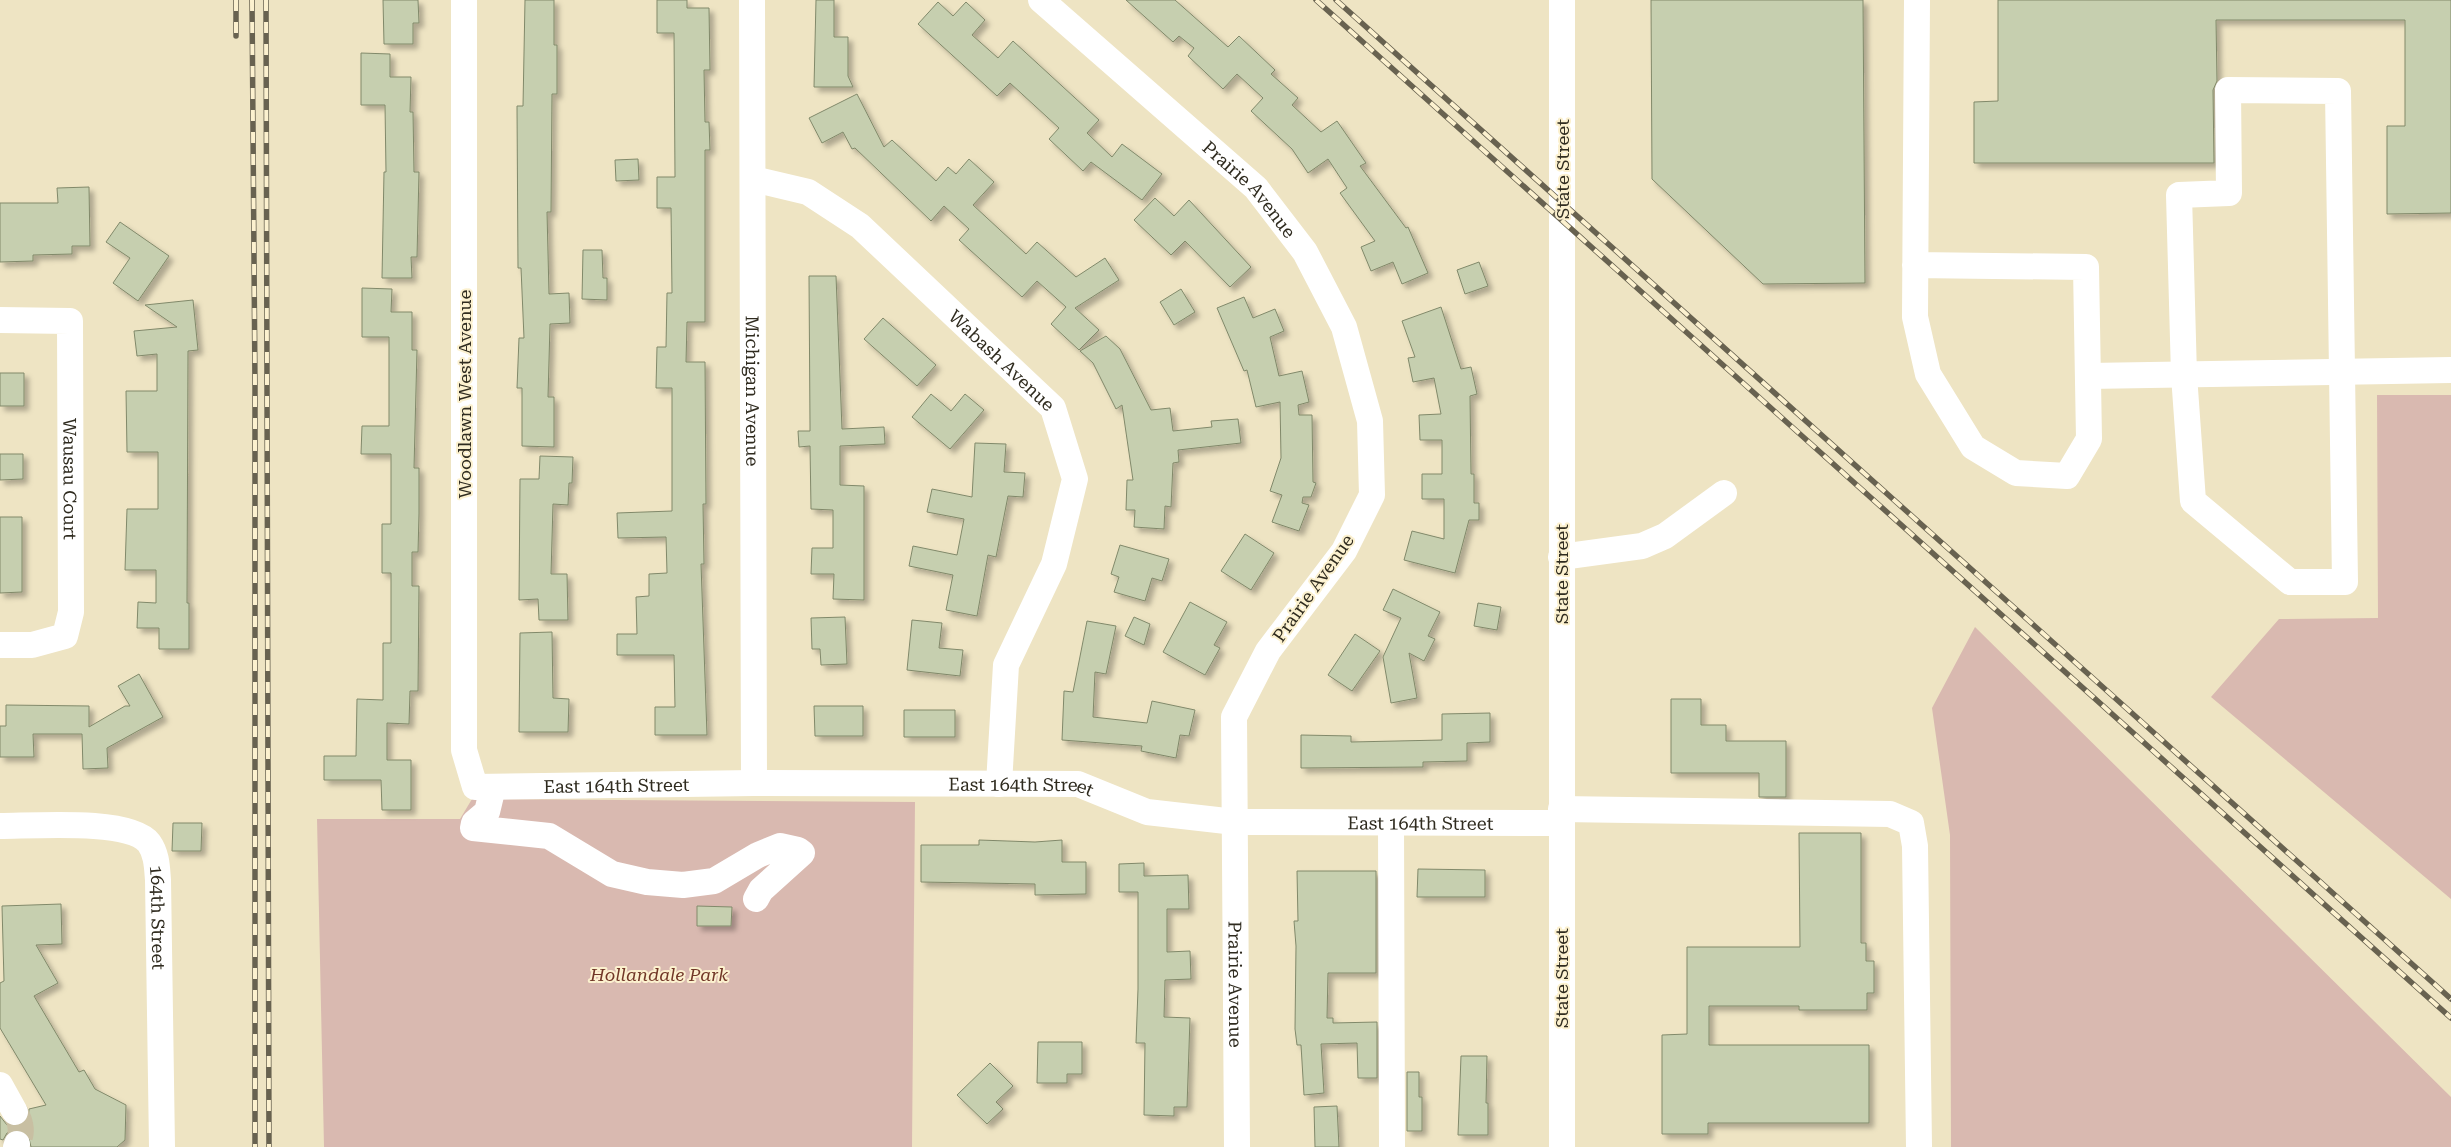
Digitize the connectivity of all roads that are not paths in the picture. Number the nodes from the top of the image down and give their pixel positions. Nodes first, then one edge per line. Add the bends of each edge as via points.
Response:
1 (464, 0) edge
2 (752, 0) edge
3 (1041, 0) edge
4 (1562, 0) edge
5 (1917, 0) edge
6 (753, 179) junction
7 (1915, 265) junction
8 (0, 320) edge
9 (2451, 370) edge
10 (2342, 372) junction
11 (2184, 375) junction
12 (2088, 376) junction
13 (1724, 493) dead end
14 (1561, 558) junction
15 (0, 645) edge
16 (754, 783) junction
17 (998, 784) junction
18 (484, 787) junction
19 (1561, 816) junction
20 (1235, 822) junction
21 (1391, 823) junction
22 (0, 826) edge
23 (756, 899) dead end
24 (0, 1085) edge
25 (16, 1112) tunnel mouth
26 (162, 1147) edge
27 (1237, 1147) edge
28 (1392, 1147) edge
29 (1562, 1147) edge
30 (1919, 1147) edge

1 - 18 street, Woodlawn West Avenue via 464,750
2 - 6 street, Michigan Avenue
3 - 20 street, Prairie Avenue via 1256,188 1305,252 1344,327 1370,421 1372,495 1344,551 1268,651 1234,718
4 - 14 street, State Street
5 - 7 street
6 - 16 street, Michigan Avenue
6 - 17 street, Wabash Avenue via 808,192 860,226 1053,408 1075,479 1054,564 1006,665
7 - 12 street via 2086,267
7 - 12 street via 1915,317 1928,374 1973,447 2016,473 2067,476 2089,439
8 - 15 street, Wausau Court via 70,320 71,612 65,636 32,645
9 - 10 street
10 - 11 street
10 - 11 street via 2345,582 2290,582 2193,501
10 - 11 street via 2338,91 2228,90 2229,193 2179,195
11 - 12 street
13 - 14 street via 1665,536 1642,546
14 - 19 street, State Street
16 - 17 street, East 164th Street
16 - 18 street, East 164th Street
17 - 20 street, East 164th Street via 1078,784 1147,812
18 - 23 street via 487,812 474,823 473,828 549,836 612,874 646,882 683,885 714,881 780,846 802,853 761,890
19 - 21 street, East 164th Street
19 - 29 street, State Street
19 - 30 street, East 164th Street via 1890,814 1911,823 1915,846
20 - 21 street, East 164th Street
20 - 27 street, Prairie Avenue
21 - 28 street
22 - 26 street, 164th Street via 103,826 125,829 149,843 156,859 158,880
24 - 25 street

